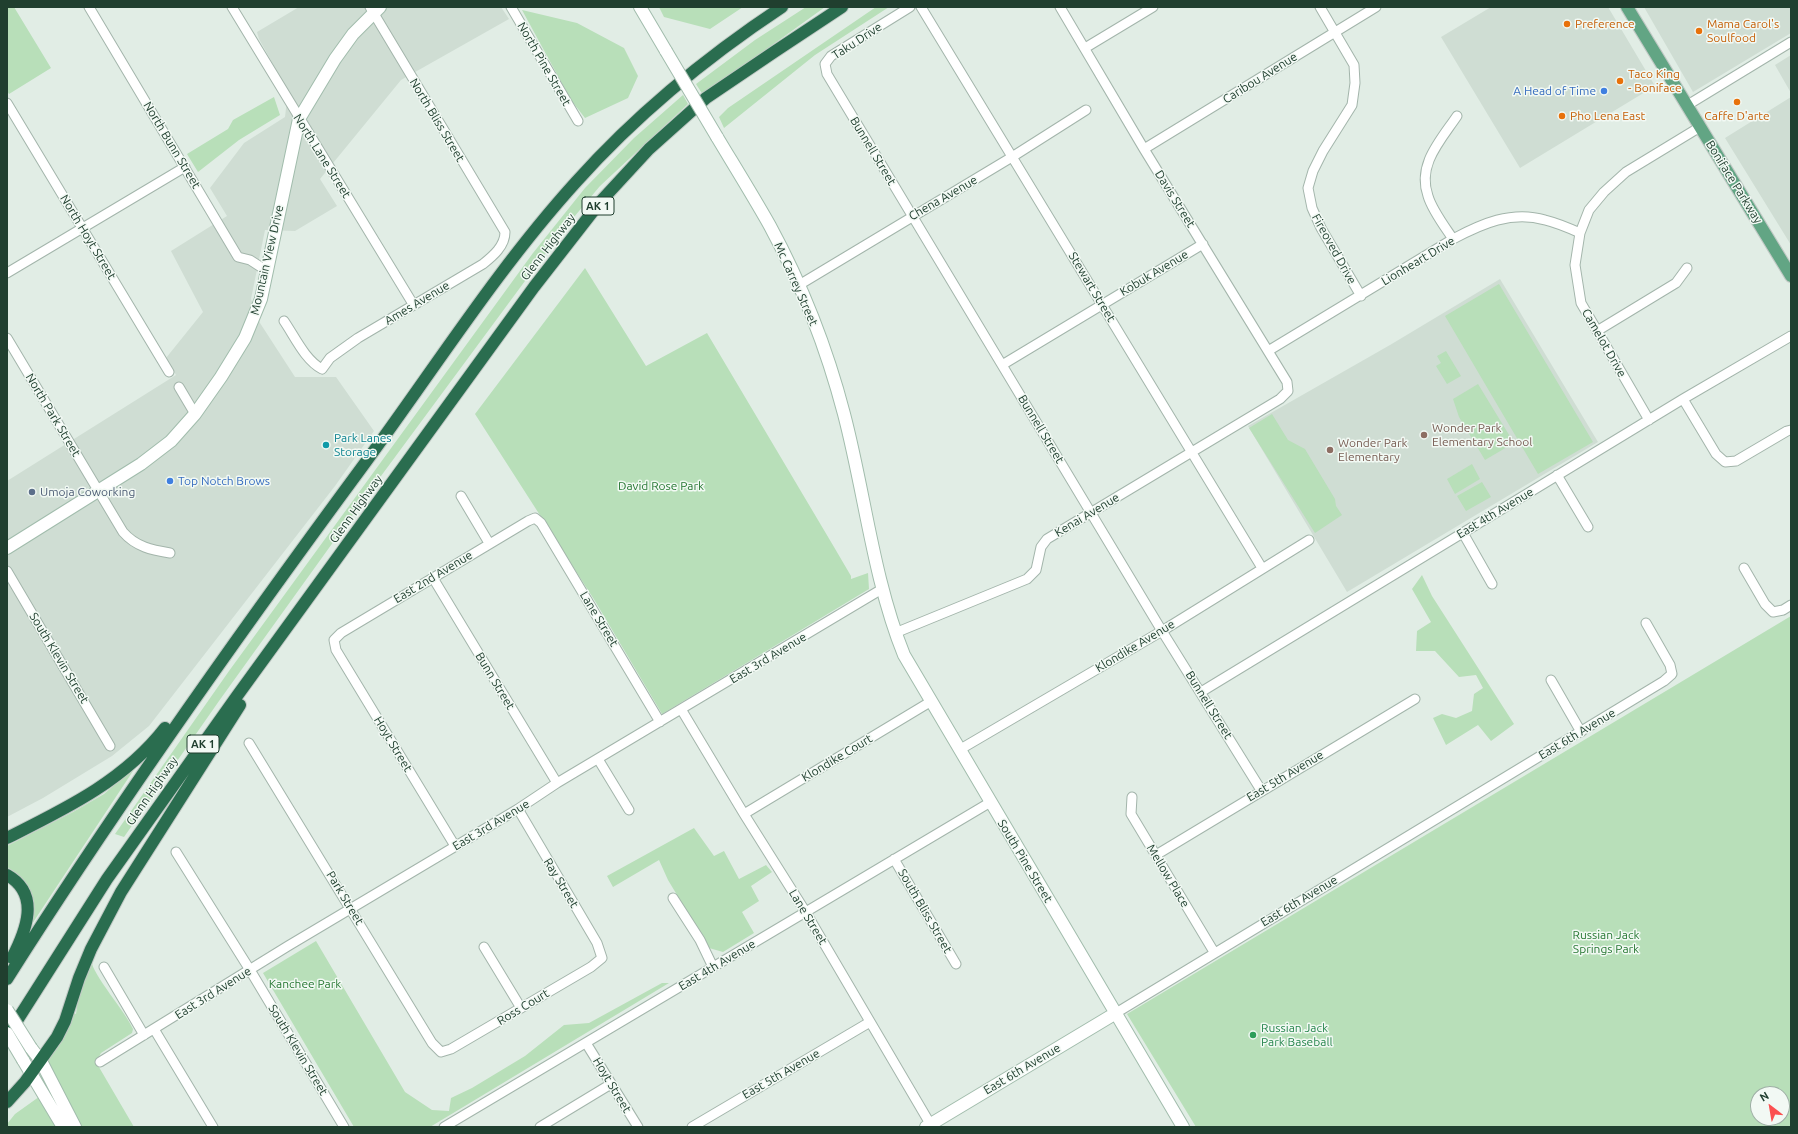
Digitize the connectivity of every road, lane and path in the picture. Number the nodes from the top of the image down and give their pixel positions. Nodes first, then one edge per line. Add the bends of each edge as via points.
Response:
1 (88, 7) edge
2 (232, 7) edge
3 (511, 7) edge
4 (640, 7) edge
5 (782, 7) edge
6 (842, 7) edge
7 (910, 7) edge
8 (921, 7) edge
9 (1060, 7) edge
10 (1153, 7) edge
11 (1320, 7) edge
12 (1376, 7) edge
13 (1627, 7) edge
14 (374, 9) edge
15 (1335, 32) junction
16 (1791, 42) edge
17 (1085, 48) junction
18 (826, 64) joint
19 (7, 102) edge
20 (1686, 106) junction
21 (1086, 110) dead end
22 (1457, 116) dead end
23 (300, 119) junction
24 (578, 121) dead end
25 (1700, 127) junction
26 (1144, 149) junction
27 (1012, 157) junction
28 (185, 166) junction
29 (912, 216) junction
30 (82, 228) junction
31 (505, 232) joint
32 (1580, 233) junction
33 (1453, 239) junction
34 (1203, 244) junction
35 (1687, 268) dead end
36 (266, 270) junction
37 (7, 273) edge
38 (1791, 276) edge
39 (798, 285) junction
40 (1360, 296) junction
41 (413, 304) junction
42 (1102, 304) junction
43 (284, 321) dead end
44 (1597, 331) junction
45 (1791, 336) edge
46 (7, 338) edge
47 (1268, 351) junction
48 (1002, 365) junction
49 (169, 372) dead end
50 (179, 387) dead end
51 (1288, 391) joint
52 (1683, 399) junction
53 (195, 414) junction
54 (1649, 420) junction
55 (1791, 430) edge
56 (1191, 452) junction
57 (1557, 475) junction
58 (99, 491) junction
59 (461, 496) dead end
60 (1092, 513) junction
61 (535, 518) joint
62 (1588, 527) dead end
63 (1463, 533) junction
64 (1309, 540) dead end
65 (489, 543) junction
66 (7, 548) edge
67 (170, 553) dead end
68 (1262, 568) junction
69 (1744, 568) dead end
70 (7, 571) edge
71 (433, 578) junction
72 (1492, 584) dead end
73 (882, 589) junction
74 (270, 592) junction
75 (1791, 605) edge
76 (1646, 623) dead end
77 (1162, 630) junction
78 (895, 633) junction
79 (280, 638) junction
80 (334, 640) joint
81 (1551, 680) dead end
82 (1201, 692) junction
83 (1415, 700) dead end
84 (930, 702) junction
85 (681, 710) junction
86 (660, 722) junction
87 (1581, 732) junction
88 (249, 743) dead end
89 (110, 746) dead end
90 (959, 750) junction
91 (598, 759) junction
92 (558, 783) junction
93 (1261, 790) junction
94 (1132, 797) dead end
95 (990, 802) junction
96 (518, 809) junction
97 (630, 810) dead end
98 (744, 814) junction
99 (7, 838) edge
100 (454, 846) junction
101 (176, 852) dead end
102 (1156, 855) junction
103 (894, 859) junction
104 (7, 875) edge
105 (673, 898) dead end
106 (351, 909) junction
107 (805, 911) junction
108 (484, 947) dead end
109 (1214, 952) junction
110 (602, 958) joint
111 (956, 964) dead end
112 (7, 966) edge
113 (104, 966) dead end
114 (713, 967) junction
115 (250, 970) junction
116 (7, 979) edge
117 (520, 1008) junction
118 (7, 1010) edge
119 (1116, 1013) junction
120 (870, 1022) junction
121 (154, 1029) junction
122 (7, 1035) edge
123 (144, 1035) junction
124 (586, 1043) junction
125 (441, 1052) joint
126 (40, 1061) junction
127 (100, 1062) dead end
128 (31, 1073) junction
129 (611, 1084) junction
130 (7, 1102) edge
131 (930, 1126) edge
132 (63, 1127) edge
133 (75, 1127) edge
134 (213, 1127) edge
135 (344, 1127) edge
136 (444, 1127) edge
137 (540, 1127) edge
138 (638, 1127) edge
139 (692, 1127) edge
140 (1182, 1127) edge

1 - 28 street, North Bunn Street
2 - 23 street, North Lane Street
3 - 24 street, North Pine Street
4 - 39 street, Mc Carrey Street, bridge via 770,226
5 - 74 highway, Glenn Highway / AK 1 via 696,70 636,121 576,182 503,271
6 - 79 highway, Glenn Highway / AK 1 via 706,98 649,149 601,201 534,287
7 - 18 street, Taku Drive via 831,56
8 - 27 street, Stewart Street
9 - 17 street, Davis Street
10 - 17 street
11 - 15 street, Fireoved Drive
12 - 15 street, Caribou Avenue
13 - 20 main road, Boniface Parkway
14 - 23 street, Mountain View Drive via 335,59
14 - 31 street, North Bliss Street
15 - 26 street, Caribou Avenue
15 - 40 street, Fireoved Drive via 1354,65 1356,84 1352,105 1323,151 1308,188 1312,208 1321,228
16 - 20 street
17 - 26 street, Davis Street
18 - 29 street, Bunnell Street via 828,74
19 - 30 street, North Hoyt Street
20 - 25 main road, Boniface Parkway
21 - 27 street, Chena Avenue
22 - 33 street via 1433,152 1427,164 1424,180 1428,198
23 - 36 street, Mountain View Drive
23 - 41 street, North Lane Street
25 - 32 street, Camelot Drive via 1626,172 1589,210
25 - 38 main road, Boniface Parkway
26 - 34 street, Davis Street
27 - 29 street, Chena Avenue
27 - 42 street, Stewart Street
28 - 30 street
28 - 36 street, North Bunn Street via 238,257 250,260
29 - 39 street, Chena Avenue
29 - 48 street, Bunnell Street
30 - 37 street
30 - 49 street, North Hoyt Street
31 - 41 street, Ames Avenue via 502,243 483,264
32 - 33 street, Lionheart Drive via 1544,219 1524,216 1482,224
32 - 44 street, Camelot Drive via 1576,265 1581,303
33 - 40 street, Lionheart Drive
34 - 42 street, Kobuk Avenue
34 - 47 street, Davis Street
35 - 44 street via 1676,283
36 - 53 street, Mountain View Drive via 261,299 245,338
39 - 73 street, Mc Carrey Street via 826,352 844,415
40 - 47 street, Lionheart Drive
41 - 43 street, Ames Avenue via 338,352 322,369 314,365
42 - 48 street, Kobuk Avenue
42 - 56 street, Stewart Street
44 - 54 street, Camelot Drive
45 - 52 street, East 4th Avenue
46 - 58 street, North Park Street
47 - 51 street, Davis Street via 1288,382
48 - 60 street, Bunnell Street
50 - 53 street
51 - 56 street, Kenai Avenue via 1280,399
52 - 54 street, East 4th Avenue
52 - 55 street via 1716,454 1725,462 1736,461
53 - 58 street, Mountain View Drive via 171,441
54 - 57 street, East 4th Avenue
56 - 60 street, Kenai Avenue
56 - 68 street, Stewart Street
57 - 62 street
57 - 63 street, East 4th Avenue
58 - 66 street, Mountain View Drive
58 - 67 street, North Park Street via 129,540 148,549
59 - 65 street
60 - 77 street, Bunnell Street
60 - 78 street, Kenai Avenue via 1047,540 1040,548 1036,570 1027,579
61 - 65 street, East 2nd Avenue
61 - 86 street, Lane Street via 541,523
63 - 72 street
63 - 82 street, East 4th Avenue
64 - 68 street, Klondike Avenue
65 - 71 street, East 2nd Avenue
68 - 77 street, Klondike Avenue
69 - 75 street via 1765,604 1773,612
70 - 89 street, South Klevin Street
71 - 80 street, East 2nd Avenue via 341,633
71 - 92 street, Bunn Street
73 - 78 street, South Pine Street
73 - 85 street, East 3rd Avenue
74 - 99 highway via 156,739 137,759 86,797
74 - 116 highway, Glenn Highway / AK 1 via 117,810
76 - 87 street, East 6th Avenue via 1670,665 1672,674 1664,682
77 - 82 street, Bunnell Street
77 - 90 street, Klondike Avenue
78 - 84 street, South Pine Street
79 - 122 highway, Glenn Highway / AK 1 via 107,880
79 - 126 highway via 121,892 91,948 58,1037
80 - 100 street, Hoyt Street via 336,650
81 - 87 street
82 - 93 street, Bunnell Street
83 - 93 street, East 5th Avenue
84 - 90 street, South Pine Street
84 - 98 street, Klondike Court
85 - 86 street, East 3rd Avenue
85 - 98 street, Lane Street
86 - 91 street, East 3rd Avenue
87 - 109 street, East 6th Avenue
88 - 106 street, Park Street
90 - 95 street, South Pine Street
91 - 92 street, East 3rd Avenue
91 - 97 street
92 - 96 street, East 3rd Avenue
93 - 102 street, East 5th Avenue
94 - 102 street, Mellow Place via 1131,814
95 - 103 street, East 4th Avenue
95 - 119 street, South Pine Street
96 - 100 street, East 3rd Avenue
96 - 110 street, Ray Street via 597,943
98 - 107 street, Lane Street
100 - 106 street, East 3rd Avenue
101 - 115 street, South Klevin Street
102 - 109 street, Mellow Place
103 - 107 street, East 4th Avenue
103 - 111 street, South Bliss Street
104 - 112 highway via 21,887 28,904 24,931
105 - 114 street via 700,940
106 - 115 street, East 3rd Avenue
106 - 125 street, Park Street via 432,1043
107 - 114 street, East 4th Avenue
107 - 120 street, Lane Street
108 - 117 street
109 - 119 street, East 6th Avenue
110 - 117 street, Ross Court
113 - 123 street
114 - 124 street, East 4th Avenue
115 - 121 street, East 3rd Avenue
115 - 135 street, South Klevin Street
117 - 125 street, Ross Court via 452,1049
118 - 126 street, bridge
119 - 131 street, East 6th Avenue
119 - 140 street, South Pine Street
120 - 131 street, Lane Street
120 - 139 street, East 5th Avenue
121 - 123 street, East 3rd Avenue
121 - 134 street
122 - 128 street, bridge
123 - 127 street, East 3rd Avenue
124 - 129 street, Hoyt Street
124 - 136 street, East 4th Avenue
126 - 128 highway
126 - 133 street
128 - 130 highway
128 - 132 street
129 - 137 street
129 - 138 street, Hoyt Street

